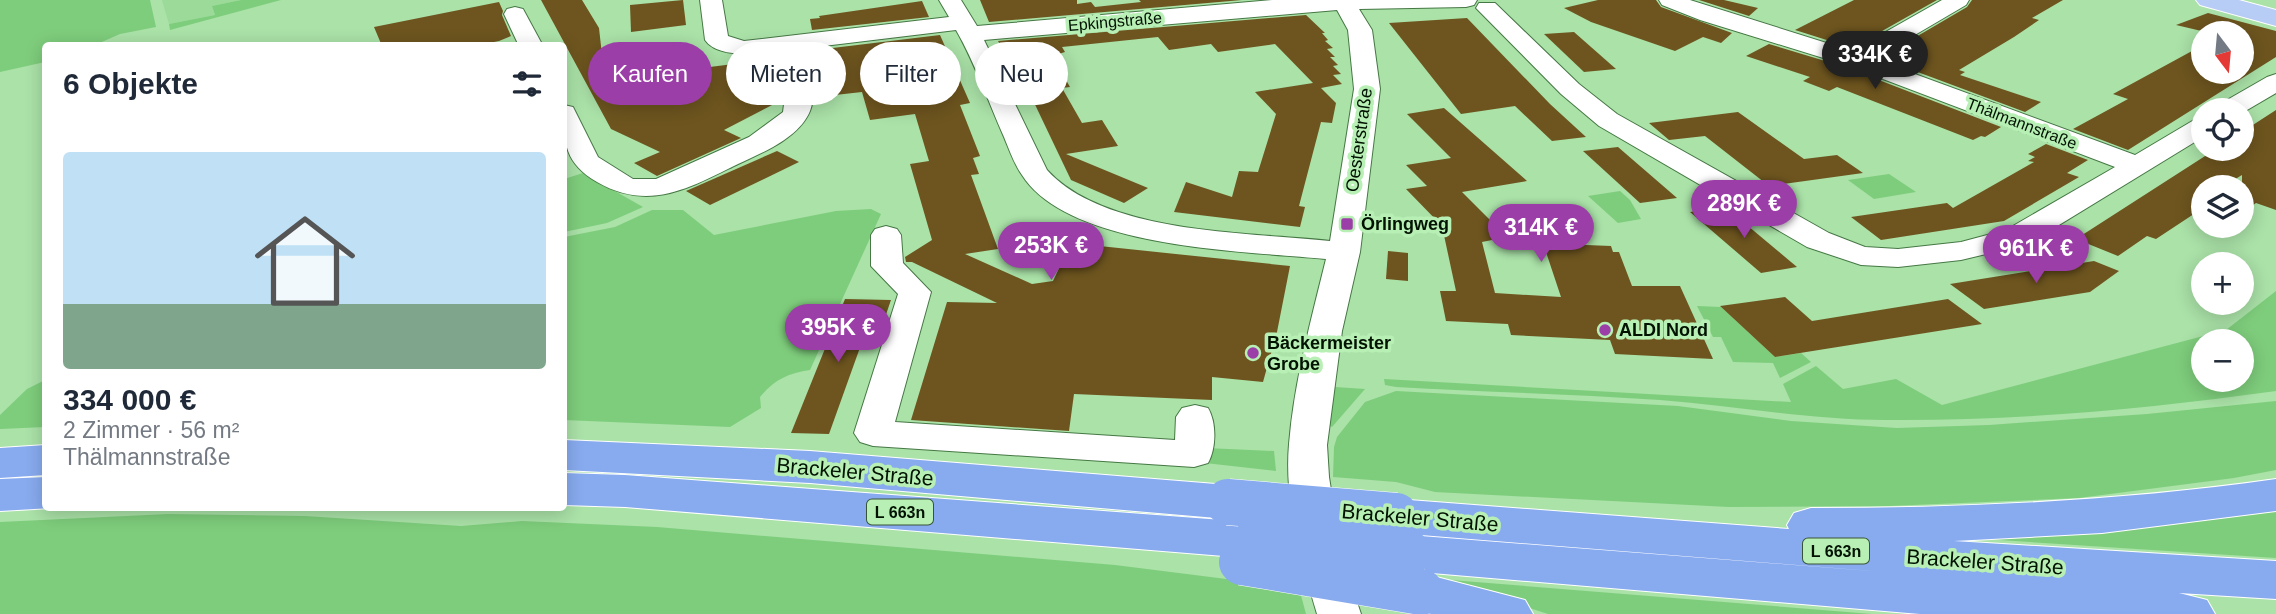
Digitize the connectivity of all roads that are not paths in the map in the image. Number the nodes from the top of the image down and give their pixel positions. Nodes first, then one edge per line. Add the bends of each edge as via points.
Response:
1 (711, 0) edge
2 (1670, 0) edge
3 (1958, 0) edge
4 (2208, 0) edge
5 (1343, 2) edge
6 (1476, 4) edge
7 (515, 14) dead end
8 (2276, 18) edge
9 (961, 19) edge
10 (529, 42) edge
11 (801, 42) edge
12 (726, 45) edge
13 (1855, 60) junction
14 (2276, 82) edge
15 (2249, 98) edge
16 (798, 105) edge
17 (567, 129) edge
18 (2191, 133) edge
19 (575, 164) edge
20 (2136, 165) junction
21 (886, 234) dead end
22 (1343, 252) junction
23 (1195, 417) dead end
24 (567, 455) edge
25 (42, 460) edge
26 (0, 463) edge
27 (567, 489) edge
28 (42, 493) edge
29 (0, 495) edge
30 (2276, 495) edge
31 (1457, 521) junction
32 (1235, 534) junction
33 (1409, 554) junction
34 (2276, 580) edge
35 (1339, 614) edge
36 (1507, 614) edge
37 (2189, 614) edge

1 - 12 street, Epkingstraße via 714,35
2 - 13 street, Thälmannstraße
3 - 13 street
4 - 8 main road
5 - 6 street, Epkingstraße
5 - 9 street, Epkingstraße
5 - 22 street, Oesterstraße via 1360,30 1367,75
6 - 20 street via 1608,120 1818,240 1861,256 1898,258 1961,251 2017,237
7 - 10 street
9 - 11 street, Epkingstraße
9 - 22 street via 1034,173 1052,193 1121,223 1174,234
13 - 20 street, Thälmannstraße
14 - 15 street
16 - 19 street via 789,122 761,141 657,188 627,187
17 - 19 street
18 - 20 street
21 - 23 street via 887,266 915,292 873,433 1194,454
22 - 35 street, Oesterstraße via 1325,331 1300,401 1320,554
24 - 32 highway, Brackeler Straße / L 663n via 810,467
25 - 26 highway
27 - 32 highway, Brackeler Straße / L 663n
28 - 29 highway
30 - 31 highway via 2152,512 1984,525
31 - 33 highway, Brackeler Straße / L 663n
31 - 34 highway, Brackeler Straße / L 663n
32 - 33 highway, bridge
32 - 33 highway, Brackeler Straße / L 663n, bridge
33 - 36 highway
33 - 37 highway, Brackeler Straße / L 663n

